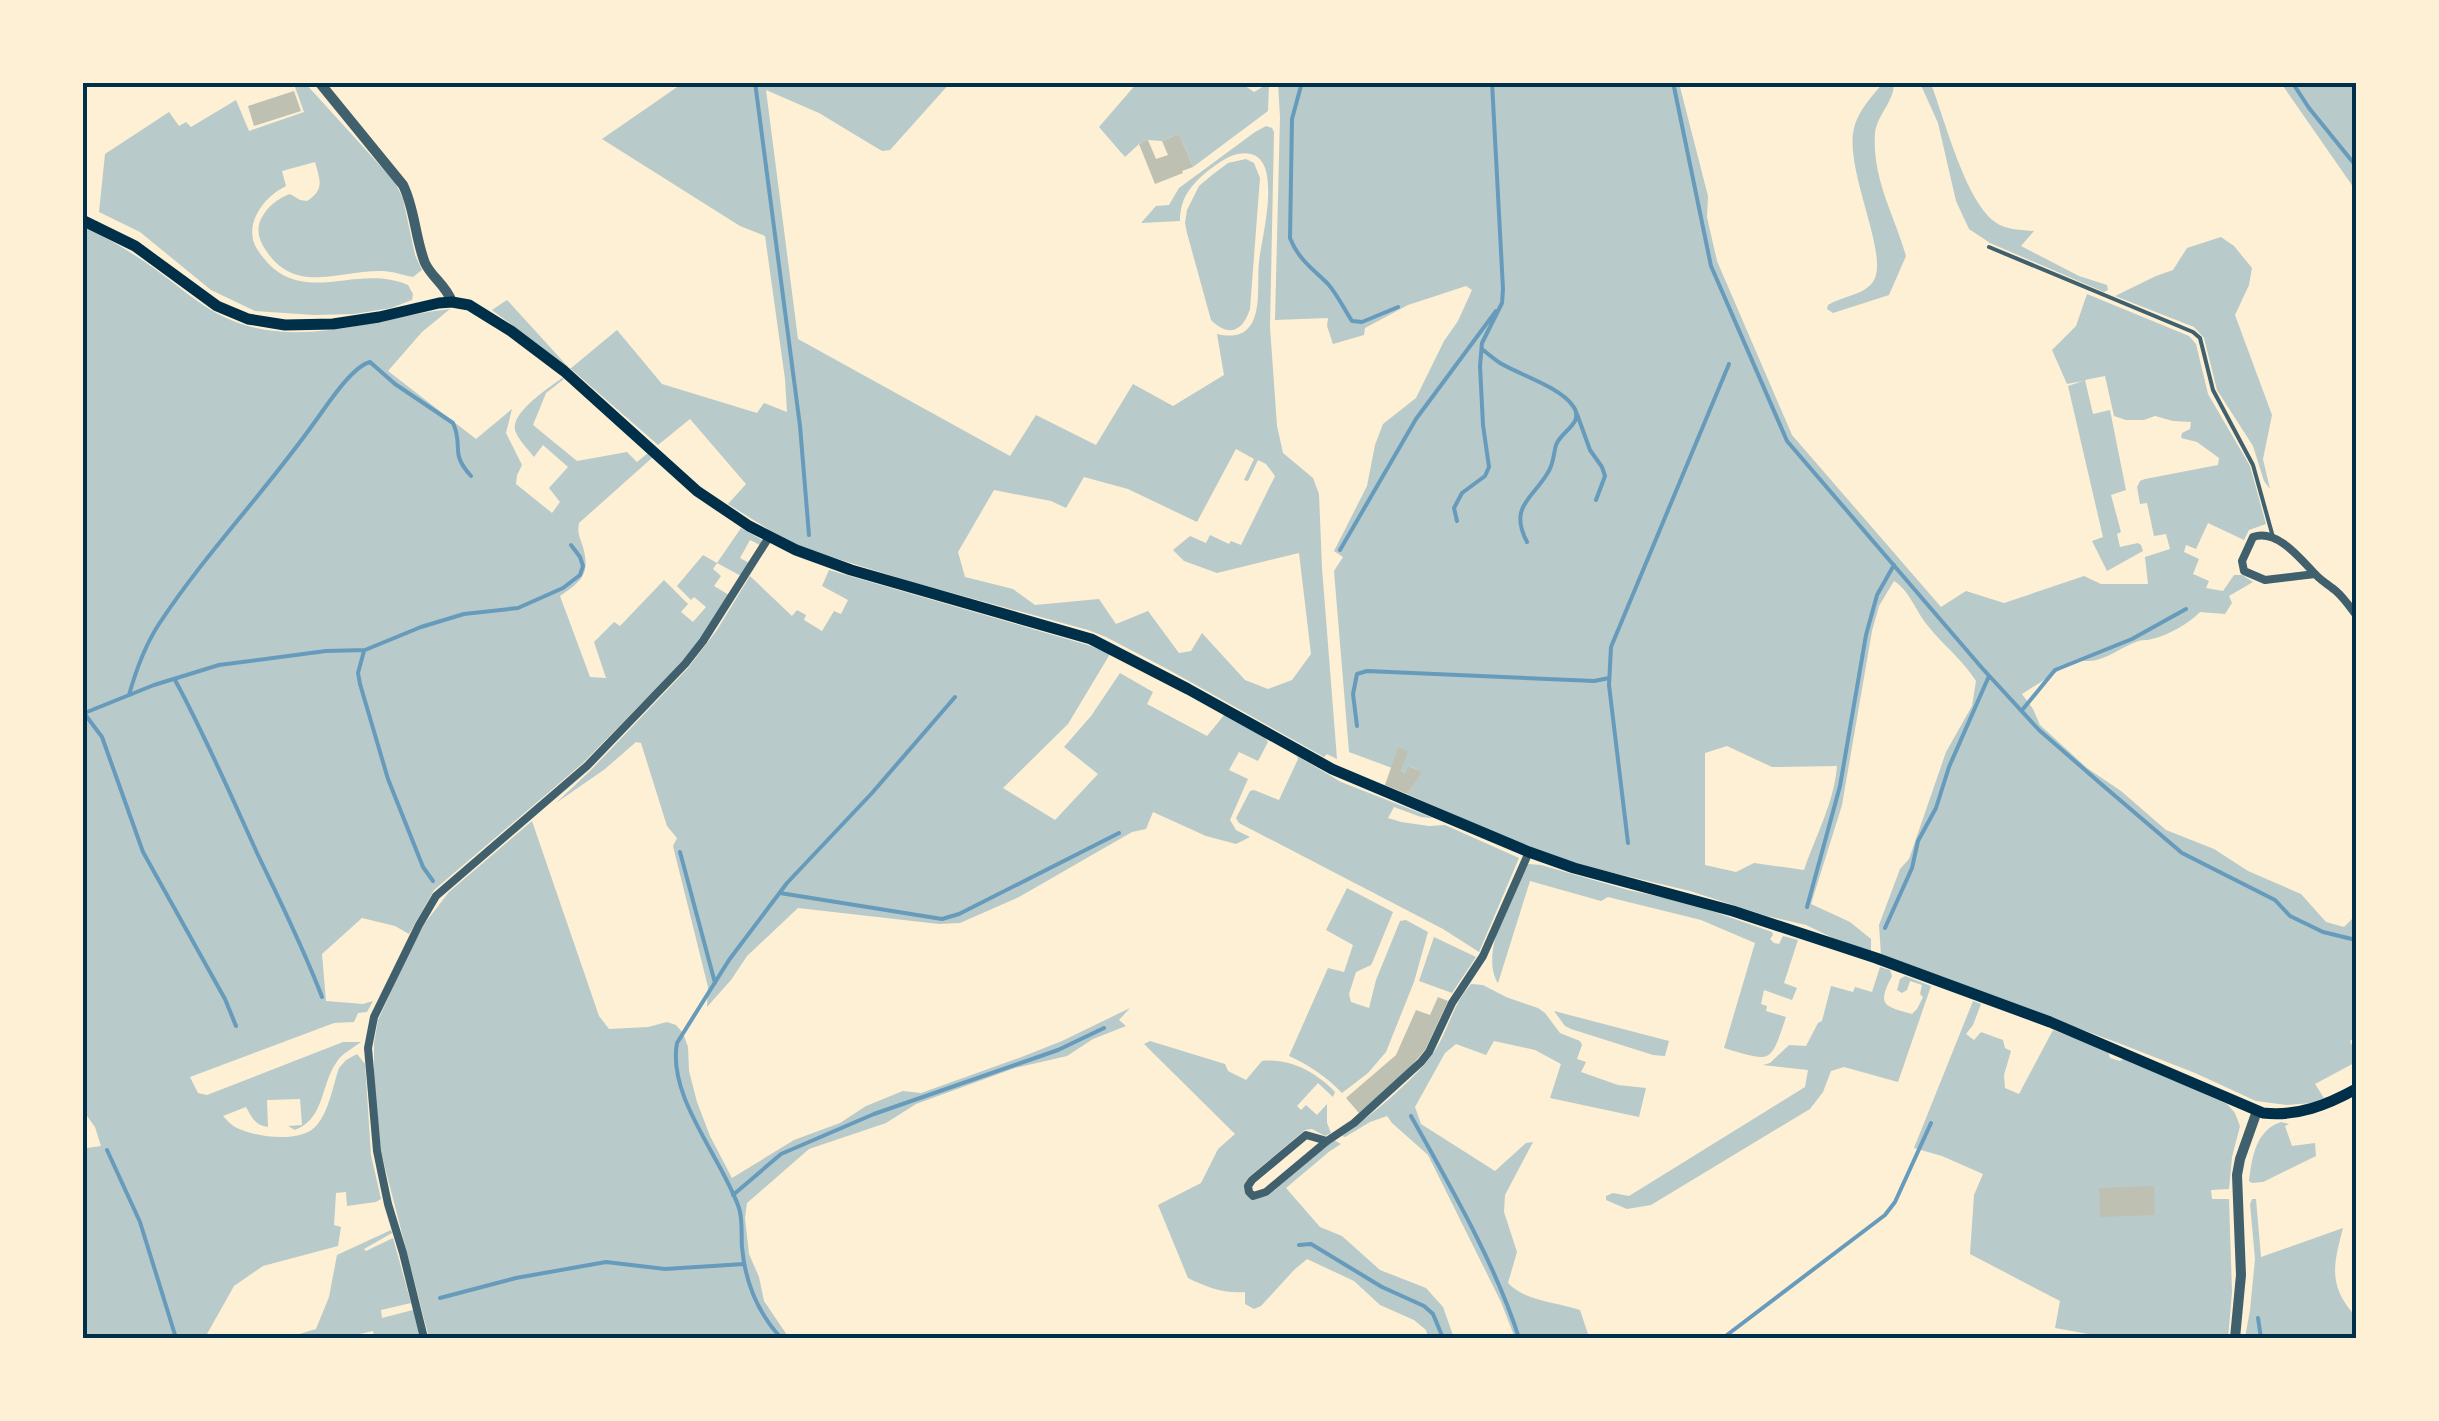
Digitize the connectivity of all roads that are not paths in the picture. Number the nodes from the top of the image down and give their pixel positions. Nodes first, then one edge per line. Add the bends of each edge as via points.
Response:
1 (319, 82) edge
2 (82, 220) edge
3 (1989, 247) dead end
4 (452, 302) junction
5 (2272, 536) junction
6 (769, 537) junction
7 (2314, 574) junction
8 (2356, 615) edge
9 (1529, 852) junction
10 (2356, 1090) edge
11 (2257, 1111) junction
12 (1327, 1140) junction
13 (424, 1338) edge
14 (2235, 1338) edge

1 - 4 street via 403,185 428,270
2 - 4 main road via 248,319 334,324
3 - 5 lane via 2200,338 2213,390 2253,465
4 - 6 main road via 473,307 532,346 697,491
5 - 7 street
5 - 7 street via 2254,537 2244,571 2265,580
6 - 9 main road via 851,570 1091,640 1332,769
6 - 13 street via 685,664 587,766 436,896 379,1004 368,1048 377,1152
7 - 8 street
9 - 11 main road via 1876,958 2050,1022
9 - 12 street via 1483,956 1429,1052
10 - 11 main road via 2306,1110
11 - 14 street via 2238,1175
12 - 12 street via 1266,1192 1249,1192 1252,1180 1306,1135

